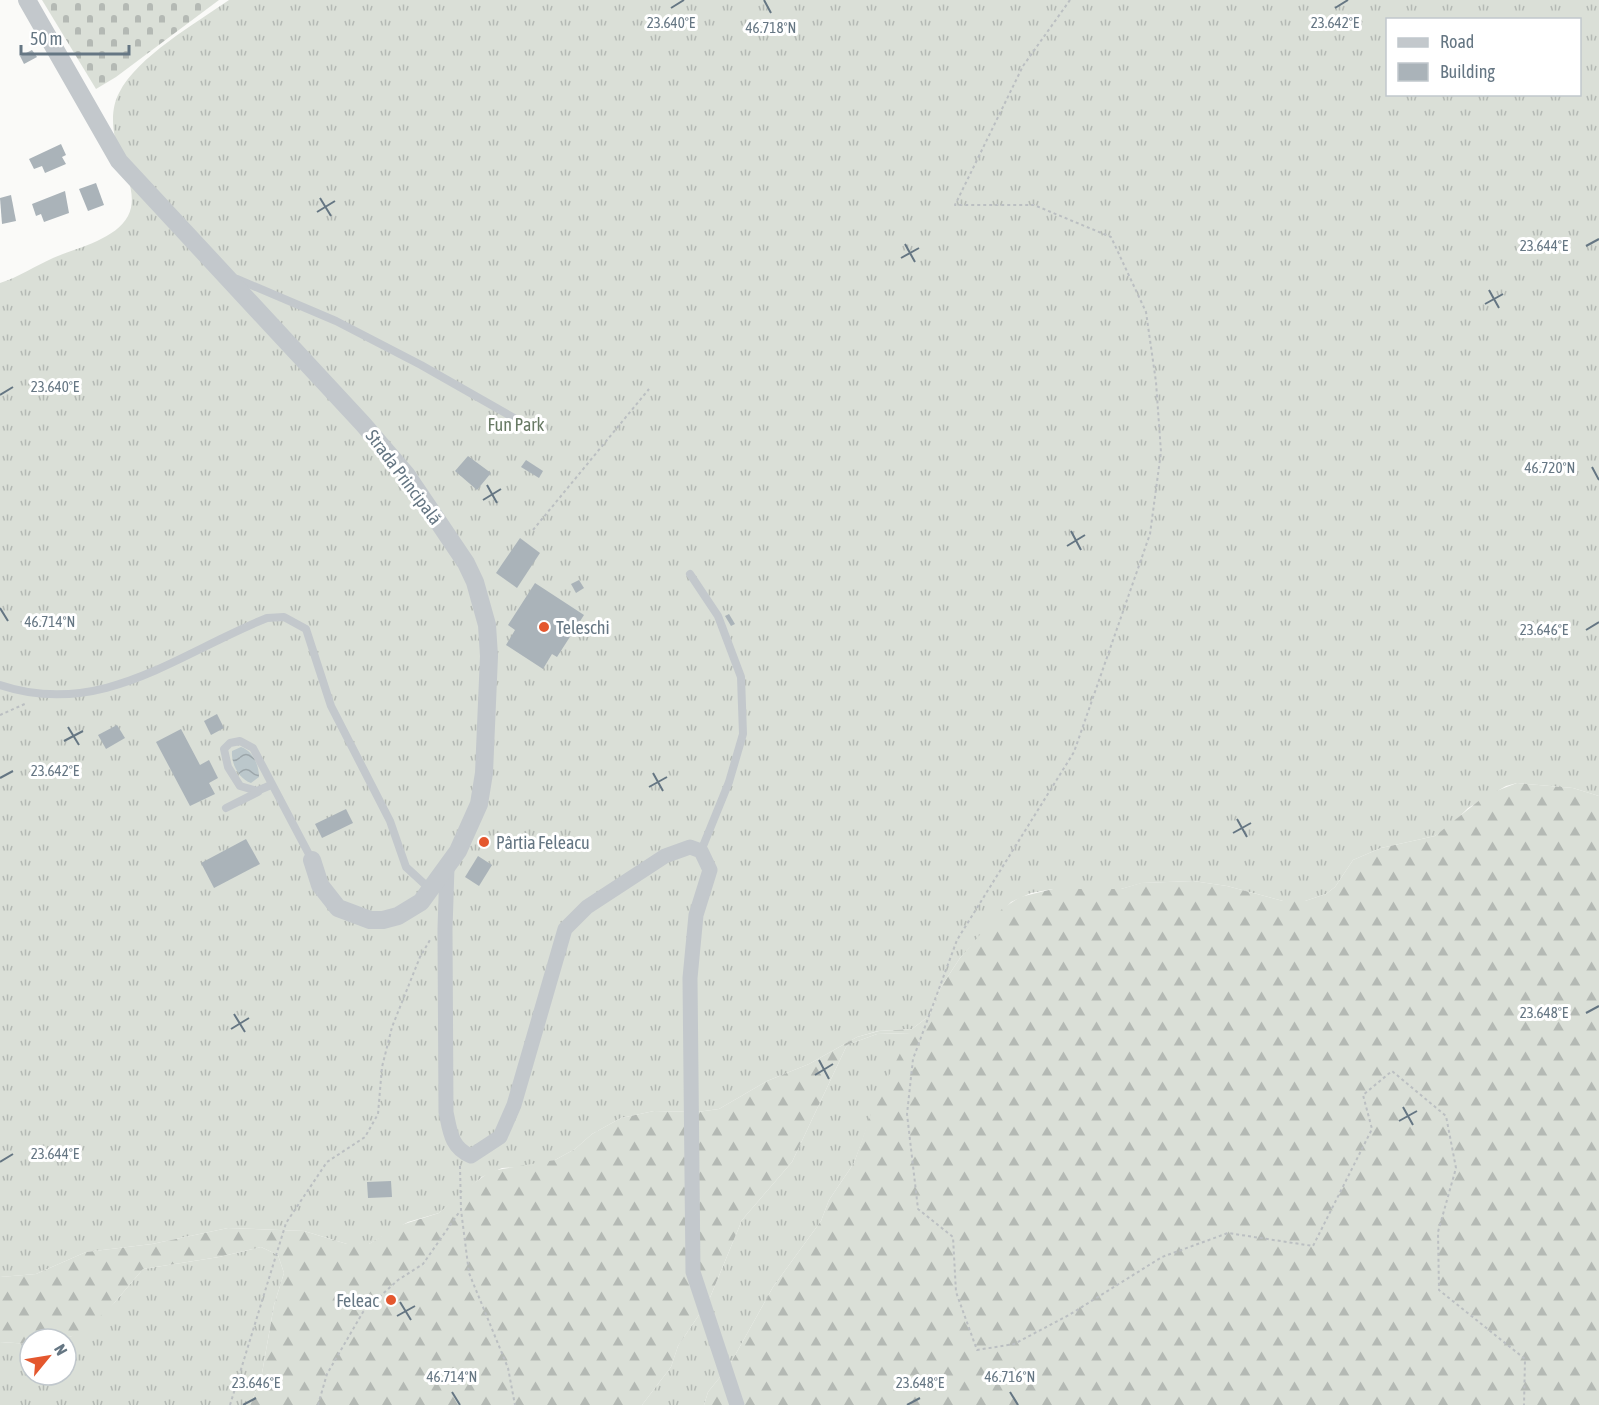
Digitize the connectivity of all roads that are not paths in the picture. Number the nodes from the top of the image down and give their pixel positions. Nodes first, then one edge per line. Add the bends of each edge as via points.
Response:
1 (27, 0) edge
2 (216, 269) junction
3 (530, 428) dead end
4 (690, 574) dead end
5 (0, 685) edge
6 (271, 785) junction
7 (262, 790) junction
8 (226, 808) dead end
9 (702, 851) junction
10 (312, 860) joint
11 (447, 867) junction
12 (431, 890) junction
13 (737, 1405) edge

1 - 2 street, Strada Principală via 119,161
2 - 3 lane via 336,321
2 - 11 street, Strada Principală via 406,474 466,562 475,582 487,625 489,656 484,773 470,829
4 - 9 lane via 718,616 741,677 743,734
5 - 12 lane via 28,693 89,692 131,682 267,618 278,616 294,621 310,638 331,706 390,821 406,867
6 - 7 lane
6 - 7 lane via 253,748 240,741 230,743 224,755 234,778 246,789
6 - 10 lane
7 - 8 lane
9 - 11 street via 690,848 665,855 587,907 565,929 514,1105 500,1137 471,1156 459,1152 446,1112
9 - 13 street via 710,870 696,915 690,978 693,1272
10 - 12 street, Strada Principală via 320,885 338,908 370,920 398,916 421,902
11 - 12 street, Strada Principală

